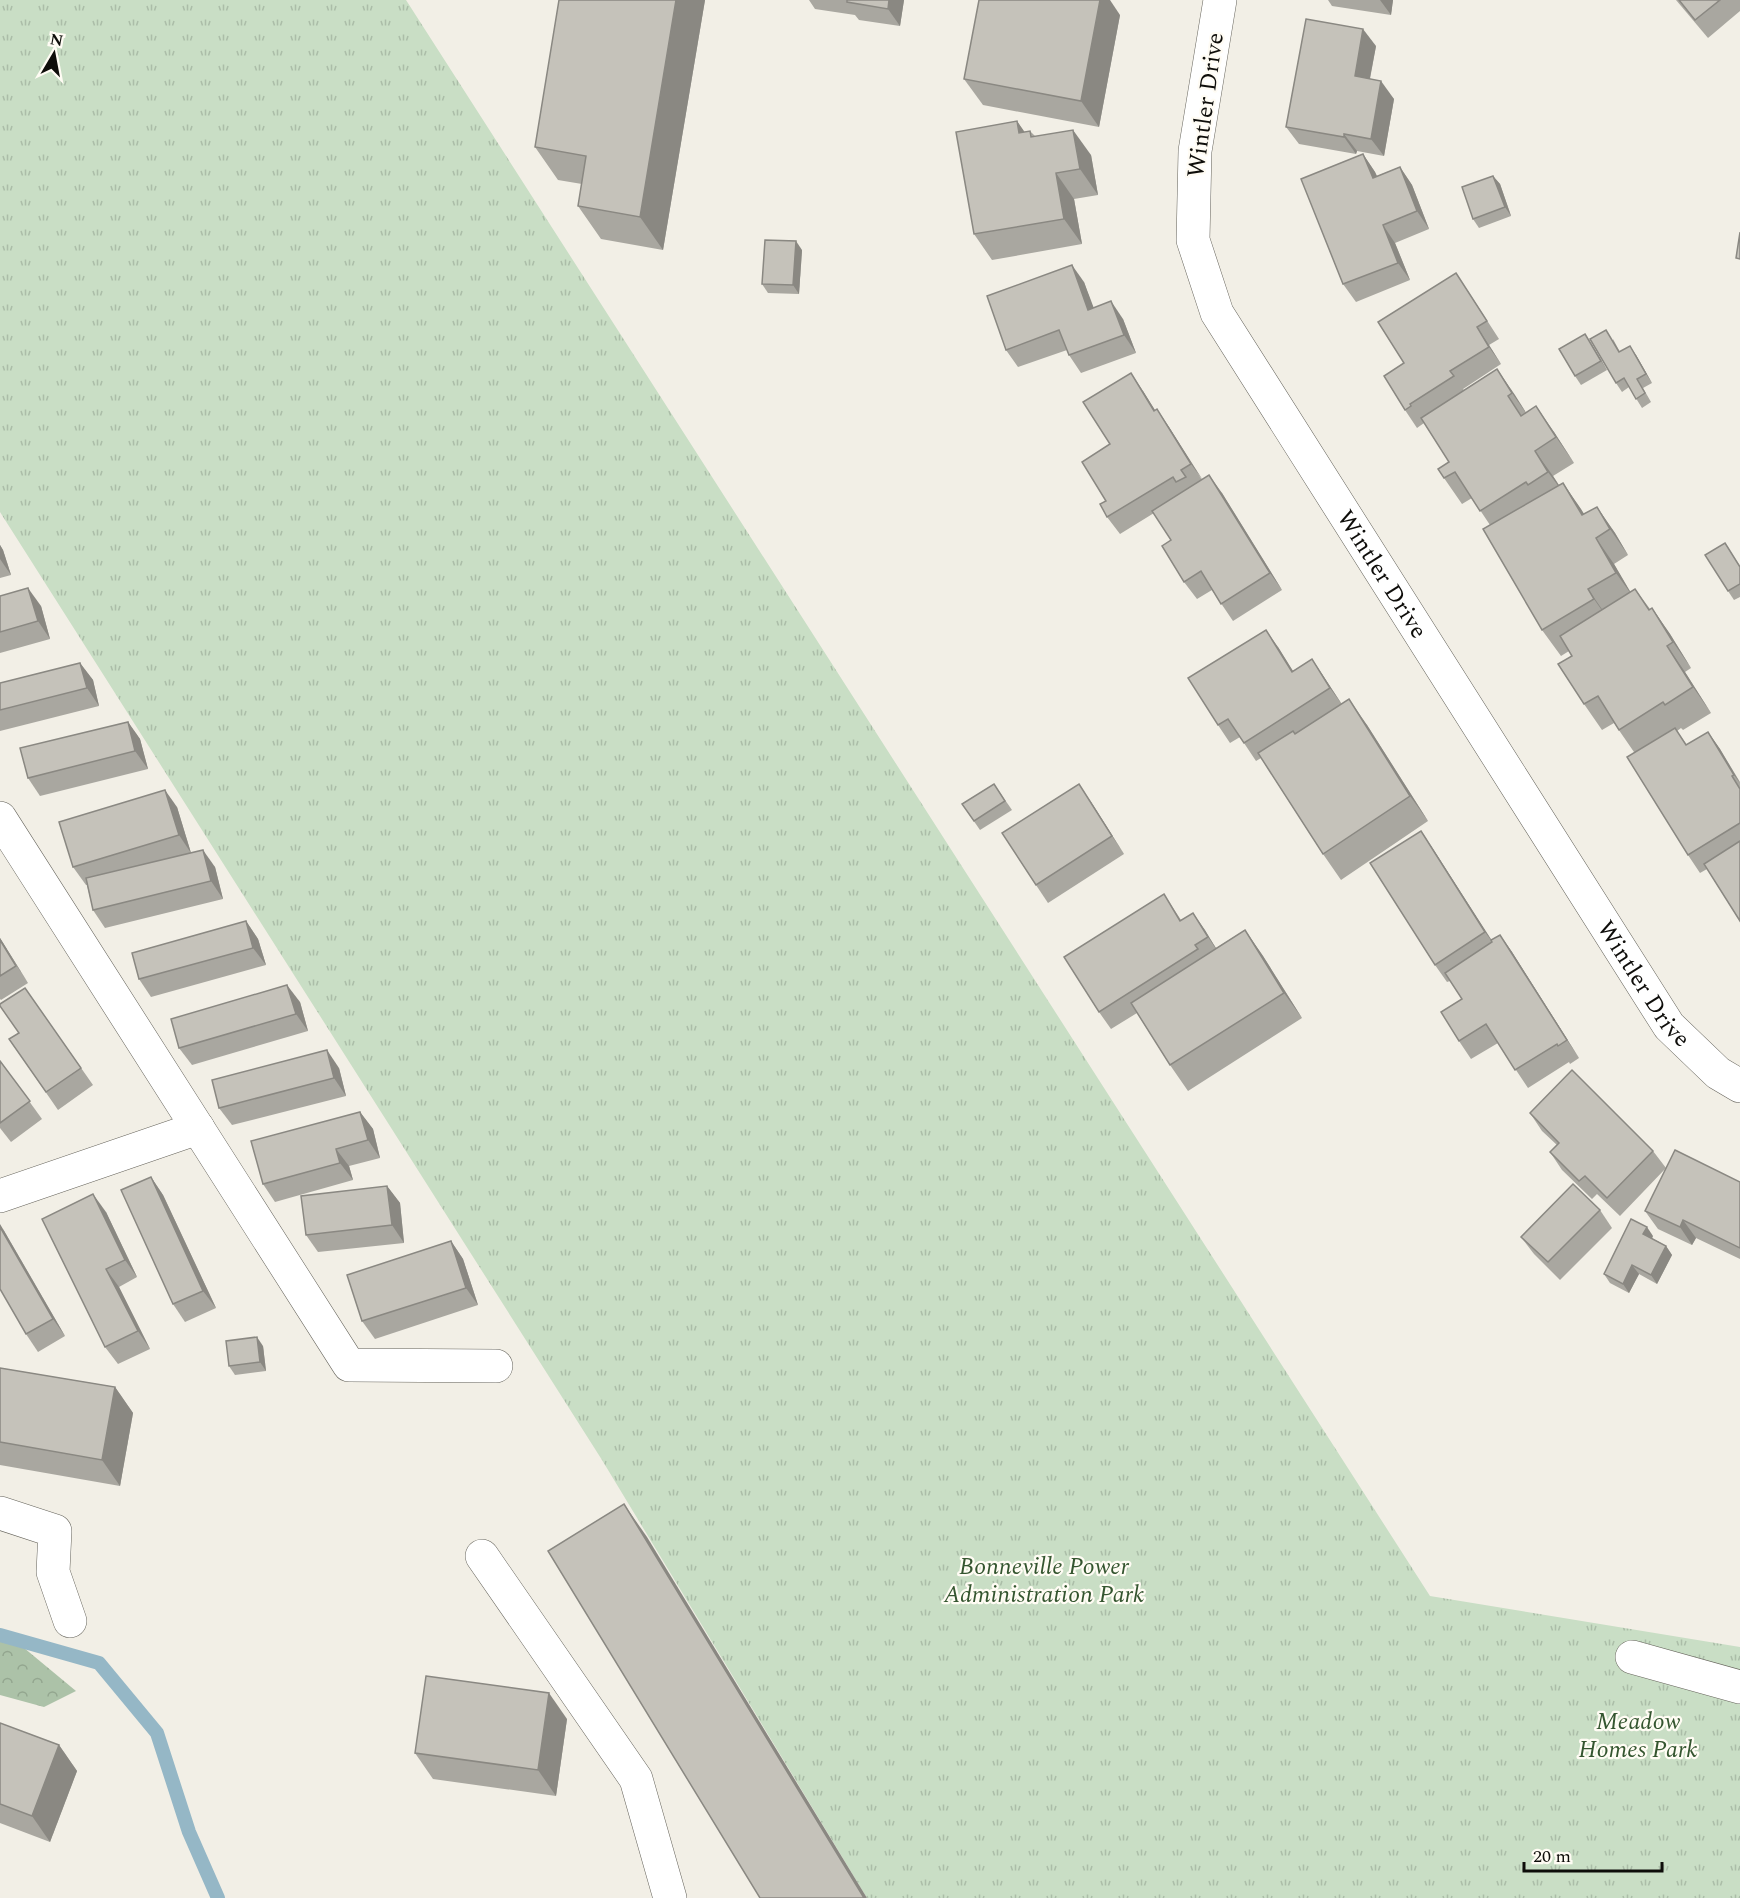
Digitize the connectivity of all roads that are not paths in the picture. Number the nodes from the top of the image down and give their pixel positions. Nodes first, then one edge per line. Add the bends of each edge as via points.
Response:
1 (1220, 0) edge
2 (0, 818) edge
3 (1740, 1086) edge
4 (198, 1128) junction
5 (0, 1196) edge
6 (496, 1366) dead end
7 (0, 1513) edge
8 (483, 1556) dead end
9 (70, 1621) dead end
10 (1632, 1657) dead end
11 (1740, 1687) edge
12 (670, 1898) edge

1 - 3 street, Wintler Drive via 1195,151 1193,240 1217,313 1669,1026 1718,1073
2 - 4 street
4 - 5 street
4 - 6 street via 349,1365
7 - 9 street via 55,1531 53,1572
8 - 12 street via 636,1779
10 - 11 street

